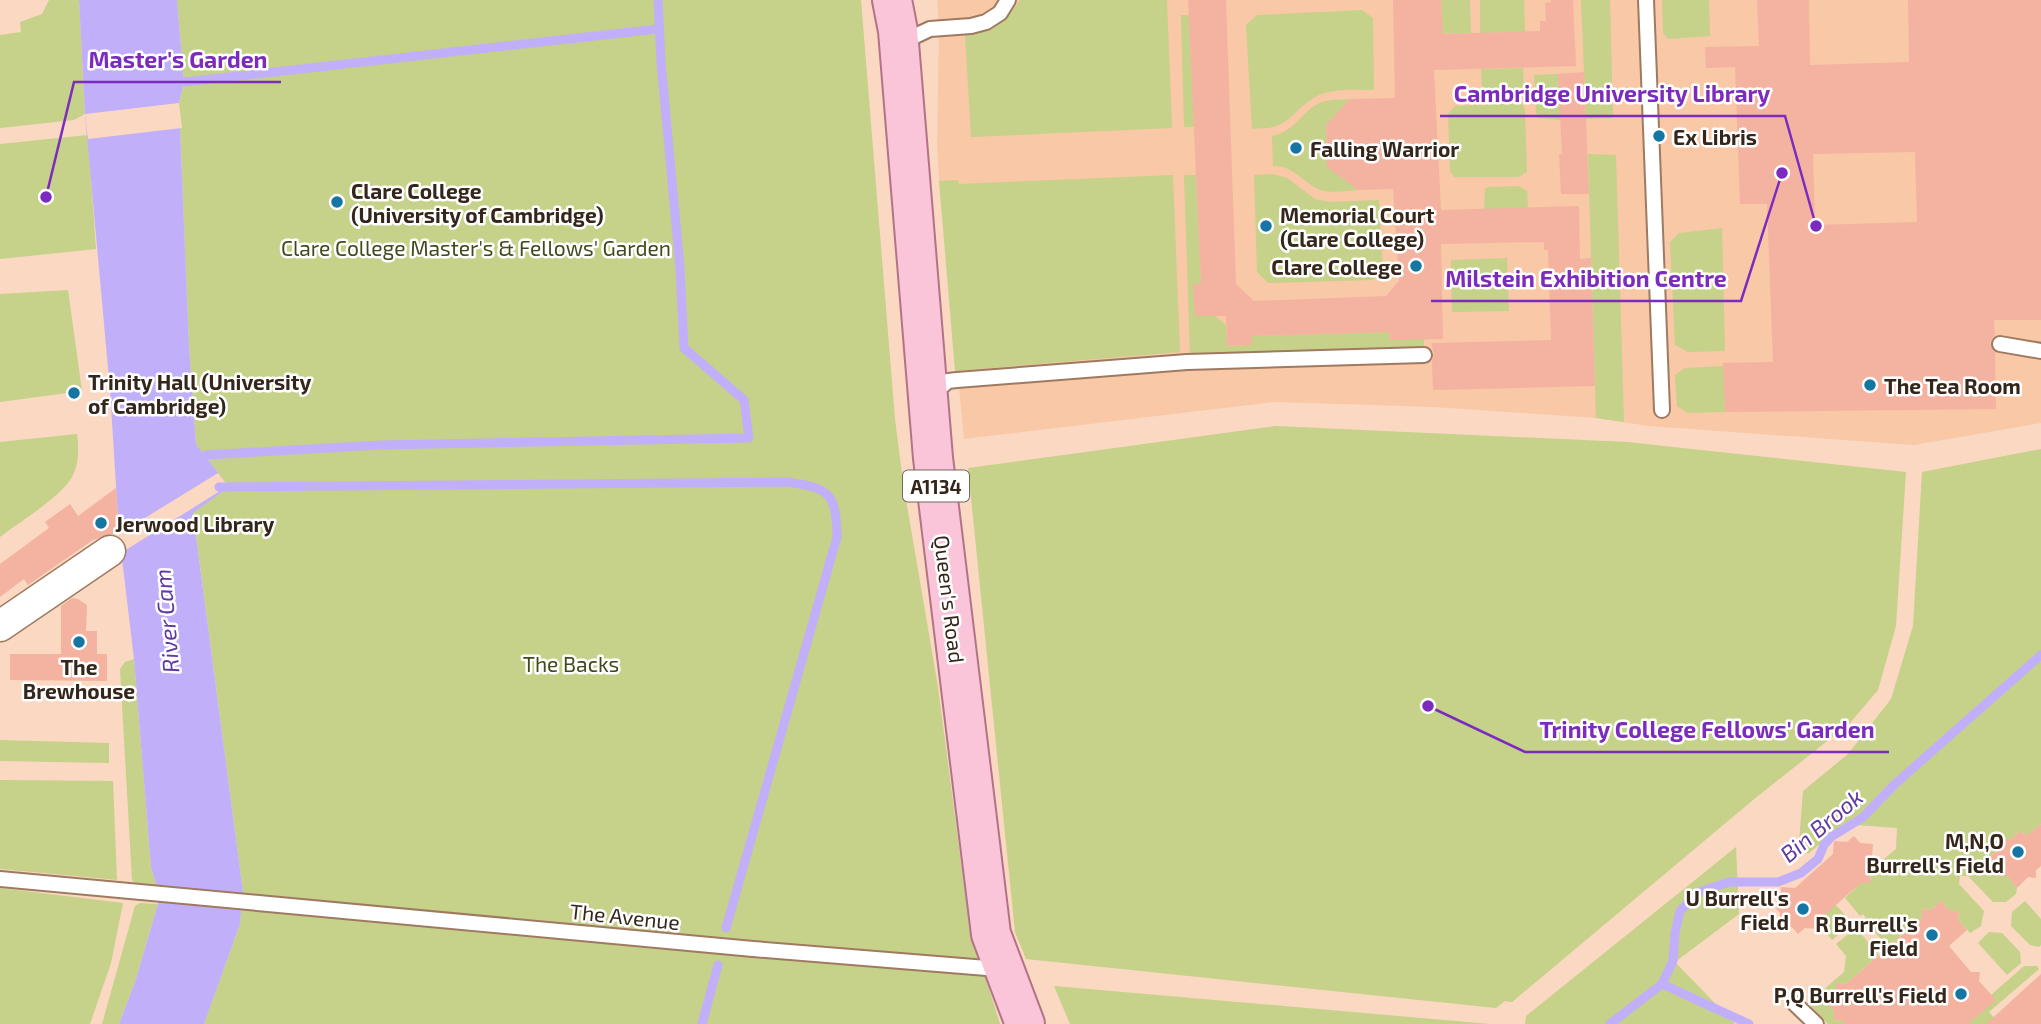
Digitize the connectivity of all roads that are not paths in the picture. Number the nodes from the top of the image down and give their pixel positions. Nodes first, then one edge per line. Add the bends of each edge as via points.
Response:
1 (892, 0) edge
2 (1008, 0) edge
3 (1646, 0) edge
4 (899, 44) junction
5 (2000, 344) dead end
6 (2041, 351) edge
7 (1424, 355) dead end
8 (927, 397) junction
9 (1662, 410) dead end
10 (110, 551) dead end
11 (0, 626) edge
12 (0, 878) edge
13 (1004, 969) junction
14 (1795, 1004) dead end
15 (1025, 1024) edge
16 (1816, 1024) edge

1 - 4 main road, Queen's Road / A1134
2 - 4 lane via 1000,13 986,22 930,29
3 - 9 lane
4 - 8 main road, Queen's Road / A1134
5 - 6 lane
7 - 8 lane via 1187,362 957,380 948,381
8 - 13 main road, Queen's Road / A1134 via 991,934
10 - 11 street
12 - 13 lane, The Avenue
13 - 15 main road, Queen's Road / A1134
14 - 16 lane

